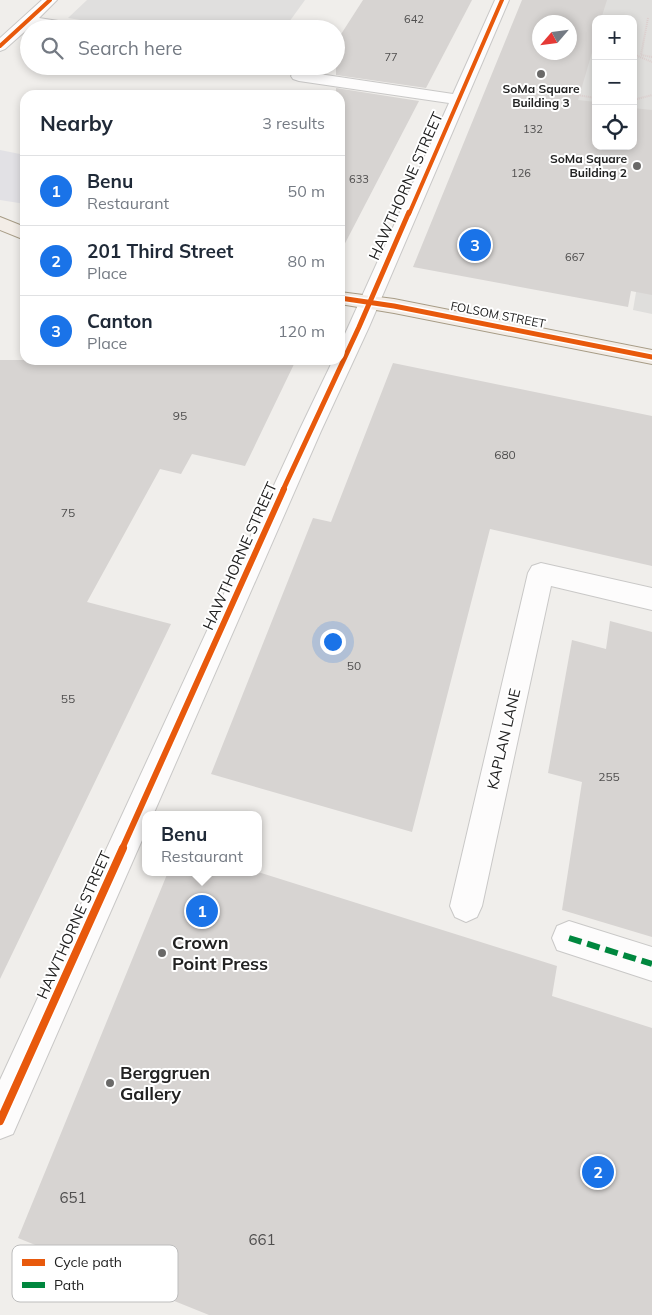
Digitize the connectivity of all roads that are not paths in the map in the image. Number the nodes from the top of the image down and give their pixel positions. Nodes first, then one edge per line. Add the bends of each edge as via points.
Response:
1 (50, 0) edge
2 (502, 0) edge
3 (29, 20) edge
4 (20, 28) edge
5 (0, 46) edge
6 (299, 76) dead end
7 (458, 100) junction
8 (0, 223) edge
9 (20, 232) edge
10 (0, 240) edge
11 (20, 240) edge
12 (345, 299) edge
13 (369, 302) junction
14 (345, 355) edge
15 (652, 356) edge
16 (341, 365) edge
17 (652, 600) edge
18 (466, 906) dead end
19 (569, 938) dead end
20 (652, 964) edge
21 (0, 1121) edge

1 - 3 street
2 - 7 street, HAWTHORNE STREET
4 - 5 street
6 - 7 street
7 - 13 street, HAWTHORNE STREET
8 - 9 main road
10 - 11 main road
12 - 13 main road, FOLSOM STREET
13 - 14 street, HAWTHORNE STREET
13 - 15 main road, FOLSOM STREET
16 - 21 street, HAWTHORNE STREET
17 - 18 street, KAPLAN LANE via 541,572
19 - 20 street

